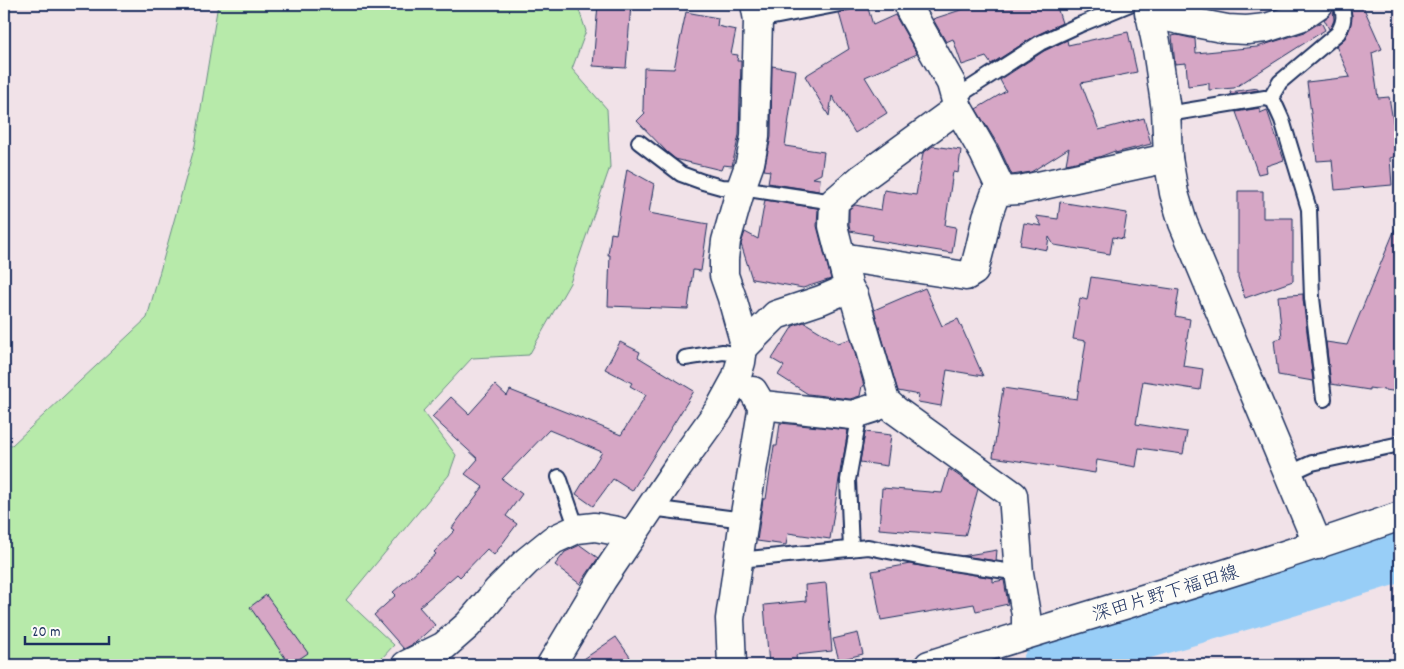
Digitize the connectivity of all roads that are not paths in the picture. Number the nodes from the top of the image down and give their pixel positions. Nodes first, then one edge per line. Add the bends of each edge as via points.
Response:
1 (840, 4) edge
2 (909, 4) edge
3 (1320, 4) edge
4 (1341, 4) edge
5 (1142, 7) edge
6 (756, 12) edge
7 (1270, 100) junction
8 (957, 103) junction
9 (1166, 110) junction
10 (639, 142) dead end
11 (1168, 158) junction
12 (741, 188) junction
13 (1002, 191) junction
14 (834, 202) junction
15 (841, 257) junction
16 (849, 288) junction
17 (685, 358) dead end
18 (741, 358) junction
19 (1324, 399) dead end
20 (885, 400) junction
21 (763, 405) junction
22 (860, 413) junction
23 (1400, 444) edge
24 (1288, 474) junction
25 (559, 477) dead end
26 (651, 508) junction
27 (1400, 516) edge
28 (744, 520) junction
29 (577, 529) junction
30 (631, 537) junction
31 (1318, 545) junction
32 (851, 549) junction
33 (739, 560) junction
34 (1019, 573) junction
35 (1026, 634) junction
36 (406, 665) edge
37 (551, 665) edge
38 (732, 665) edge
39 (929, 665) edge

1 - 6 lane
2 - 8 street via 951,83
3 - 5 street via 1300,17 1266,28 1247,30 1180,20
4 - 7 lane via 1344,23 1338,33 1280,82
5 - 8 lane via 1079,25 1040,42
5 - 9 street via 1156,42
6 - 12 street via 755,137
7 - 9 lane via 1265,98 1180,112
7 - 19 lane via 1273,100 1282,120 1309,210 1312,298
8 - 13 street
8 - 14 street
9 - 11 street
10 - 12 lane via 680,174 721,187
11 - 13 street via 1020,190
11 - 24 street via 1183,223
12 - 14 lane
12 - 18 street via 724,260 724,275 744,342
13 - 15 street via 995,195 987,217 974,271 966,276
14 - 15 street via 833,226
15 - 16 street
16 - 18 street via 776,315
16 - 20 street
17 - 18 lane via 723,352
18 - 21 street
18 - 26 street via 736,379 719,410
20 - 22 street
20 - 34 street via 1013,495
21 - 22 street via 852,416
21 - 28 street
22 - 32 lane via 848,480
23 - 24 lane via 1312,462
24 - 31 street
25 - 29 lane
26 - 28 lane
26 - 30 street
27 - 31 street, 深田片野下福田線
28 - 33 street
29 - 30 street via 595,527
29 - 36 street via 552,540 527,561 444,646
30 - 37 street
31 - 35 street, 深田片野下福田線
32 - 33 lane
32 - 34 lane via 868,547
33 - 38 street via 730,619
34 - 35 street
35 - 39 street, 深田片野下福田線

